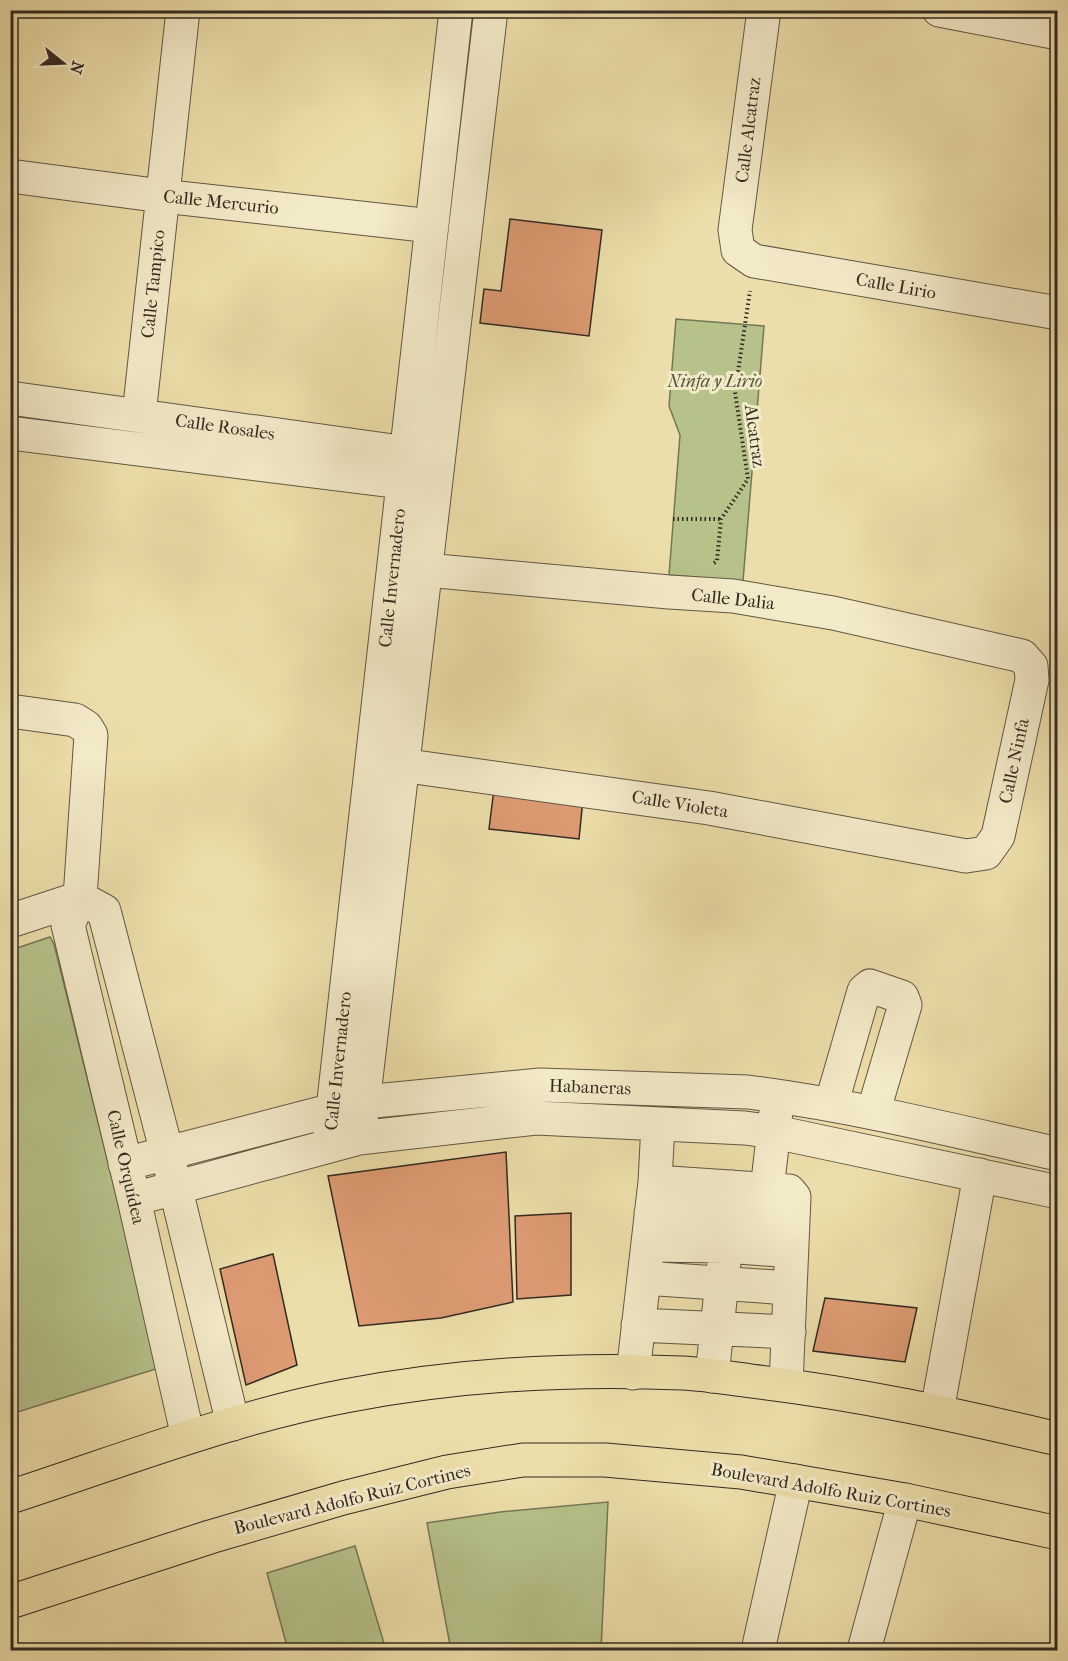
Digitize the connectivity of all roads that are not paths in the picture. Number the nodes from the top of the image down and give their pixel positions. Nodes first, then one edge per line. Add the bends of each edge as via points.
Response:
1 (183, 10) edge
2 (456, 10) edge
3 (491, 10) edge
4 (764, 10) edge
5 (939, 10) edge
6 (1058, 33) edge
7 (10, 176) edge
8 (162, 196) junction
9 (432, 226) junction
10 (746, 256) joint
11 (1058, 314) edge
12 (10, 398) edge
13 (139, 415) junction
14 (10, 434) edge
15 (405, 468) junction
16 (438, 471) junction
17 (426, 570) junction
18 (1031, 666) joint
19 (10, 711) edge
20 (388, 763) junction
21 (986, 853) joint
22 (80, 898) junction
23 (10, 921) edge
24 (777, 1096) junction
25 (364, 1102) junction
26 (831, 1105) junction
27 (333, 1110) junction
28 (873, 1113) junction
29 (658, 1124) junction
30 (775, 1132) junction
31 (344, 1142) junction
32 (167, 1153) junction
33 (1058, 1154) edge
34 (125, 1164) junction
35 (980, 1174) junction
36 (176, 1189) junction
37 (767, 1190) junction
38 (1058, 1192) edge
39 (134, 1199) junction
40 (651, 1213) junction
41 (729, 1217) junction
42 (792, 1236) junction
43 (644, 1278) junction
44 (722, 1282) junction
45 (789, 1288) junction
46 (638, 1325) junction
47 (717, 1329) junction
48 (789, 1332) junction
49 (633, 1372) junction
50 (712, 1376) junction
51 (786, 1385) junction
52 (937, 1411) junction
53 (233, 1424) junction
54 (188, 1437) junction
55 (1058, 1439) edge
56 (796, 1481) junction
57 (10, 1497) edge
58 (905, 1500) junction
59 (1058, 1533) edge
60 (10, 1602) edge
61 (758, 1650) edge
62 (864, 1650) edge

1 - 8 street, Calle Tampico
2 - 9 street, Calle Invernadero
3 - 16 street, Calle Invernadero
4 - 10 street, Calle Alcatraz via 735,230
5 - 6 street
7 - 8 street, Calle Mercurio
8 - 9 street, Calle Mercurio
8 - 13 street, Calle Tampico
9 - 15 street, Calle Invernadero
10 - 11 street, Calle Lirio
12 - 13 street, Calle Rosales
13 - 15 street, Calle Rosales
14 - 15 street, Calle Rosales
15 - 16 street, Calle Rosales
15 - 20 street, Calle Invernadero
16 - 17 street, Calle Invernadero
17 - 18 street, Calle Dalia via 733,596 833,613 1022,656
17 - 20 street, Calle Invernadero
18 - 21 street, Calle Ninfa via 1032,680 998,836
19 - 22 street, Calle Orquídea via 75,720 91,735
20 - 21 street, Calle Violeta via 709,808 966,856
20 - 25 street, Calle Invernadero
20 - 27 street, Calle Invernadero
22 - 23 street
22 - 32 street via 104,911
22 - 34 street, Calle Orquídea via 68,925
24 - 25 street, Habaneras via 540,1085
24 - 26 street, Habaneras
24 - 30 street
25 - 27 street, Habaneras
25 - 31 street, Calle Invernadero
26 - 28 street, Habaneras
26 - 28 street via 864,991 870,986 902,998 905,1005
27 - 31 street, Calle Invernadero
27 - 32 street, Habaneras
28 - 33 street, Habaneras
29 - 30 street, Habaneras
29 - 31 street, Habaneras via 536,1118
29 - 40 street
30 - 35 street, Habaneras
30 - 37 street
31 - 36 street, Habaneras
32 - 34 street, Habaneras
32 - 36 street
34 - 39 street, Calle Orquídea
35 - 38 street, Habaneras
35 - 52 street
36 - 39 street, Habaneras
36 - 53 street
37 - 41 street
37 - 42 street via 792,1194
39 - 54 street, Calle Orquídea
40 - 41 street
40 - 41 street
40 - 43 street
41 - 42 street
41 - 44 street
42 - 45 street
43 - 44 street
43 - 46 street
44 - 45 street
44 - 47 street
45 - 48 street
46 - 47 street
46 - 49 street
47 - 48 street
47 - 50 street
48 - 51 street
49 - 50 main road
49 - 53 main road via 418,1384 343,1397
50 - 51 main road
51 - 52 main road
52 - 55 main road
53 - 54 main road
54 - 57 main road
56 - 58 main road, Boulevard Adolfo Ruiz Cortines
56 - 60 main road, Boulevard Adolfo Ruiz Cortines via 605,1460 523,1460 447,1472 343,1498
56 - 61 street
58 - 59 main road, Boulevard Adolfo Ruiz Cortines
58 - 62 street

